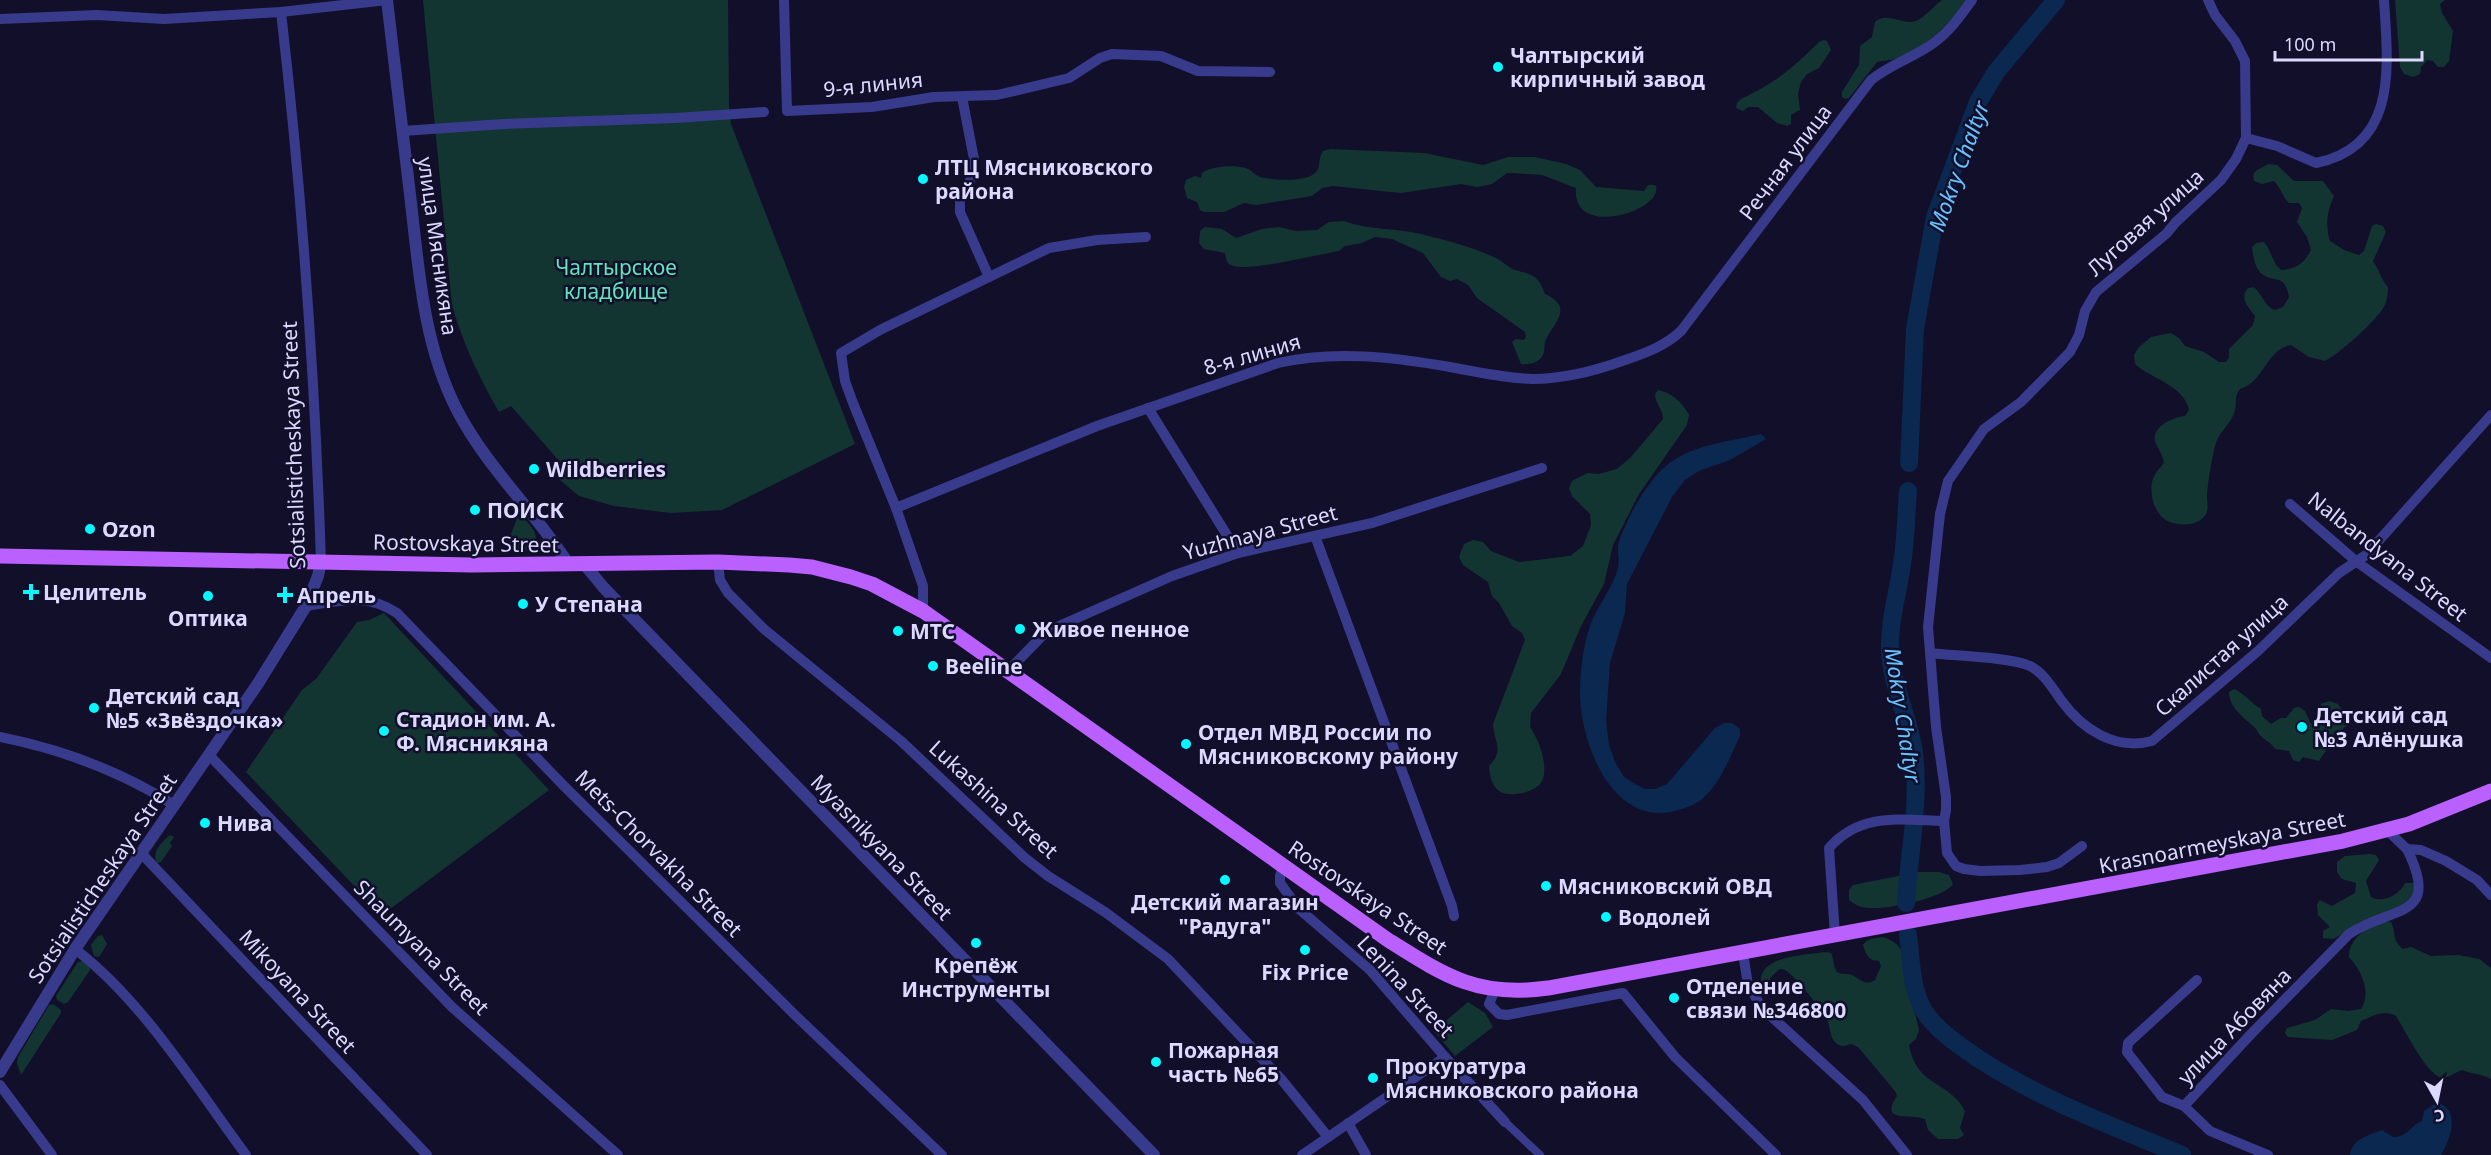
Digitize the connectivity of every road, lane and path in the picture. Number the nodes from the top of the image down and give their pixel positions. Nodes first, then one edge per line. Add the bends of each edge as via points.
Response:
1 (387, 0) edge
2 (784, 0) edge
3 (1972, 0) edge
4 (2208, 0) edge
5 (2384, 0) edge
6 (281, 12) junction
7 (0, 19) edge
8 (1270, 72) dead end
9 (962, 97) junction
10 (764, 112) dead end
11 (403, 131) junction
12 (2246, 138) junction
13 (1146, 237) dead end
14 (989, 277) junction
15 (1637, 356) joint
16 (1148, 408) junction
17 (2491, 415) edge
18 (1542, 468) dead end
19 (2290, 504) dead end
20 (896, 508) junction
21 (1315, 536) junction
22 (1238, 554) junction
23 (0, 556) edge
24 (321, 562) junction
25 (718, 562) junction
26 (2357, 562) junction
27 (569, 565) junction
28 (585, 565) junction
29 (306, 606) junction
30 (922, 611) junction
31 (1930, 653) junction
32 (2491, 658) edge
33 (1008, 671) junction
34 (0, 737) edge
35 (209, 755) junction
36 (2491, 791) edge
37 (174, 805) junction
38 (1944, 821) junction
39 (2387, 830) junction
40 (2082, 846) dead end
41 (2408, 849) junction
42 (141, 853) junction
43 (1283, 866) junction
44 (2491, 895) edge
45 (1454, 916) dead end
46 (1860, 931) joint
47 (1835, 935) junction
48 (75, 949) junction
49 (1743, 953) junction
50 (2197, 980) dead end
51 (1495, 990) junction
52 (1445, 1057) junction
53 (0, 1072) edge
54 (0, 1085) edge
55 (2184, 1106) junction
56 (1505, 1122) joint
57 (1348, 1123) junction
58 (1328, 1137) junction
59 (1900, 1153) edge
60 (52, 1155) edge
61 (246, 1155) edge
62 (427, 1155) edge
63 (618, 1155) edge
64 (942, 1155) edge
65 (1154, 1155) edge
66 (1302, 1155) edge
67 (1366, 1155) edge
68 (1540, 1155) edge
69 (1776, 1155) edge
70 (2268, 1155) edge

1 - 6 street
1 - 11 street, улица Мясникяна
2 - 9 street, 9-я линия via 787,111
3 - 15 street, Речная улица via 1956,23 1933,44 1871,80 1681,331 1670,341
4 - 12 street, Луговая улица via 2245,61
5 - 12 street via 2385,93 2381,109 2360,143 2343,155 2316,163
6 - 7 street via 156,20 97,15
6 - 24 street, Sotsialisticheskaya Street via 298,190
8 - 9 street, 9-я линия via 1198,71 1161,56 1112,54 1058,82 998,95
9 - 14 street via 974,159 972,177 960,200 960,212
10 - 11 street
11 - 27 street, улица Мясникяна via 423,301 446,386 471,435
12 - 31 street, Луговая улица via 2221,180 2157,243 2096,292 2070,352 2021,402 1984,429 1948,481 1940,514 1929,609
13 - 14 street via 1049,248
14 - 20 street via 841,353 845,381
15 - 16 street, 8-я линия via 1572,375 1531,379 1383,358 1320,356 1278,363
16 - 20 street, 8-я линия
16 - 22 street
17 - 26 street, Скалистая улица
18 - 21 street, Yuzhnaya Street via 1426,507
19 - 26 street, Nalbandyana Street
20 - 30 street via 923,586
21 - 22 street, Yuzhnaya Street
21 - 45 street
22 - 33 street, Yuzhnaya Street via 1172,576 1080,615 1043,635
23 - 24 main road, Rostovskaya Street
24 - 27 main road, Rostovskaya Street
24 - 29 street, Sotsialisticheskaya Street
25 - 28 main road, Rostovskaya Street
25 - 30 main road, Rostovskaya Street via 832,571 872,584
25 - 58 street, Lukashina Street via 720,580 728,593 764,629 901,741 1025,858 1168,959 1282,1080
26 - 31 street, Скалистая улица via 2339,573 2258,651 2157,738 2143,744 2118,742 2088,729 2030,666
26 - 32 street, Nalbandyana Street
27 - 28 main road, Rostovskaya Street
28 - 65 street, Myasnikyana Street via 603,588
29 - 35 street, Sotsialisticheskaya Street
29 - 64 street, Mets-Chorvakha Street via 361,599 376,601 398,613 564,786
30 - 33 main road, Rostovskaya Street
31 - 38 street, Луговая улица via 1946,797
33 - 43 main road, Rostovskaya Street
34 - 37 street via 57,752 116,774
35 - 37 street, Sotsialisticheskaya Street
35 - 63 street, Shaumyana Street via 452,1007
36 - 39 main road, Krasnoarmeyskaya Street
37 - 42 street, Sotsialisticheskaya Street
38 - 40 street, Луговая улица via 1947,853 1956,866 1964,869 2047,867
38 - 47 street via 1868,822 1845,832 1829,848
39 - 41 street
39 - 46 main road, Krasnoarmeyskaya Street
41 - 44 street via 2446,861 2477,880
41 - 55 street, улица Абовяна via 2420,883 2419,895 2412,904 2349,934
42 - 48 street, Sotsialisticheskaya Street
42 - 62 street, Mikoyana Street
43 - 51 main road, Rostovskaya Street via 1418,959 1457,980
43 - 52 street, Lenina Street via 1281,883 1299,909 1370,970
46 - 47 main road, Rostovskaya Street
47 - 49 main road, Rostovskaya Street
48 - 53 street, Sotsialisticheskaya Street
48 - 61 street via 114,982 142,1015
49 - 51 main road, Rostovskaya Street via 1548,988
49 - 59 street via 1748,985 1762,1008 1863,1100
50 - 55 street, улица Абовяна via 2127,1047 2130,1059 2162,1097
51 - 69 street via 1489,1004 1499,1014 1507,1015 1623,993 1669,1050
52 - 56 street, Lenina Street
52 - 57 street
54 - 60 street
55 - 70 street via 2210,1131
56 - 68 street, Lenina Street
57 - 58 street
57 - 67 street
58 - 66 street

